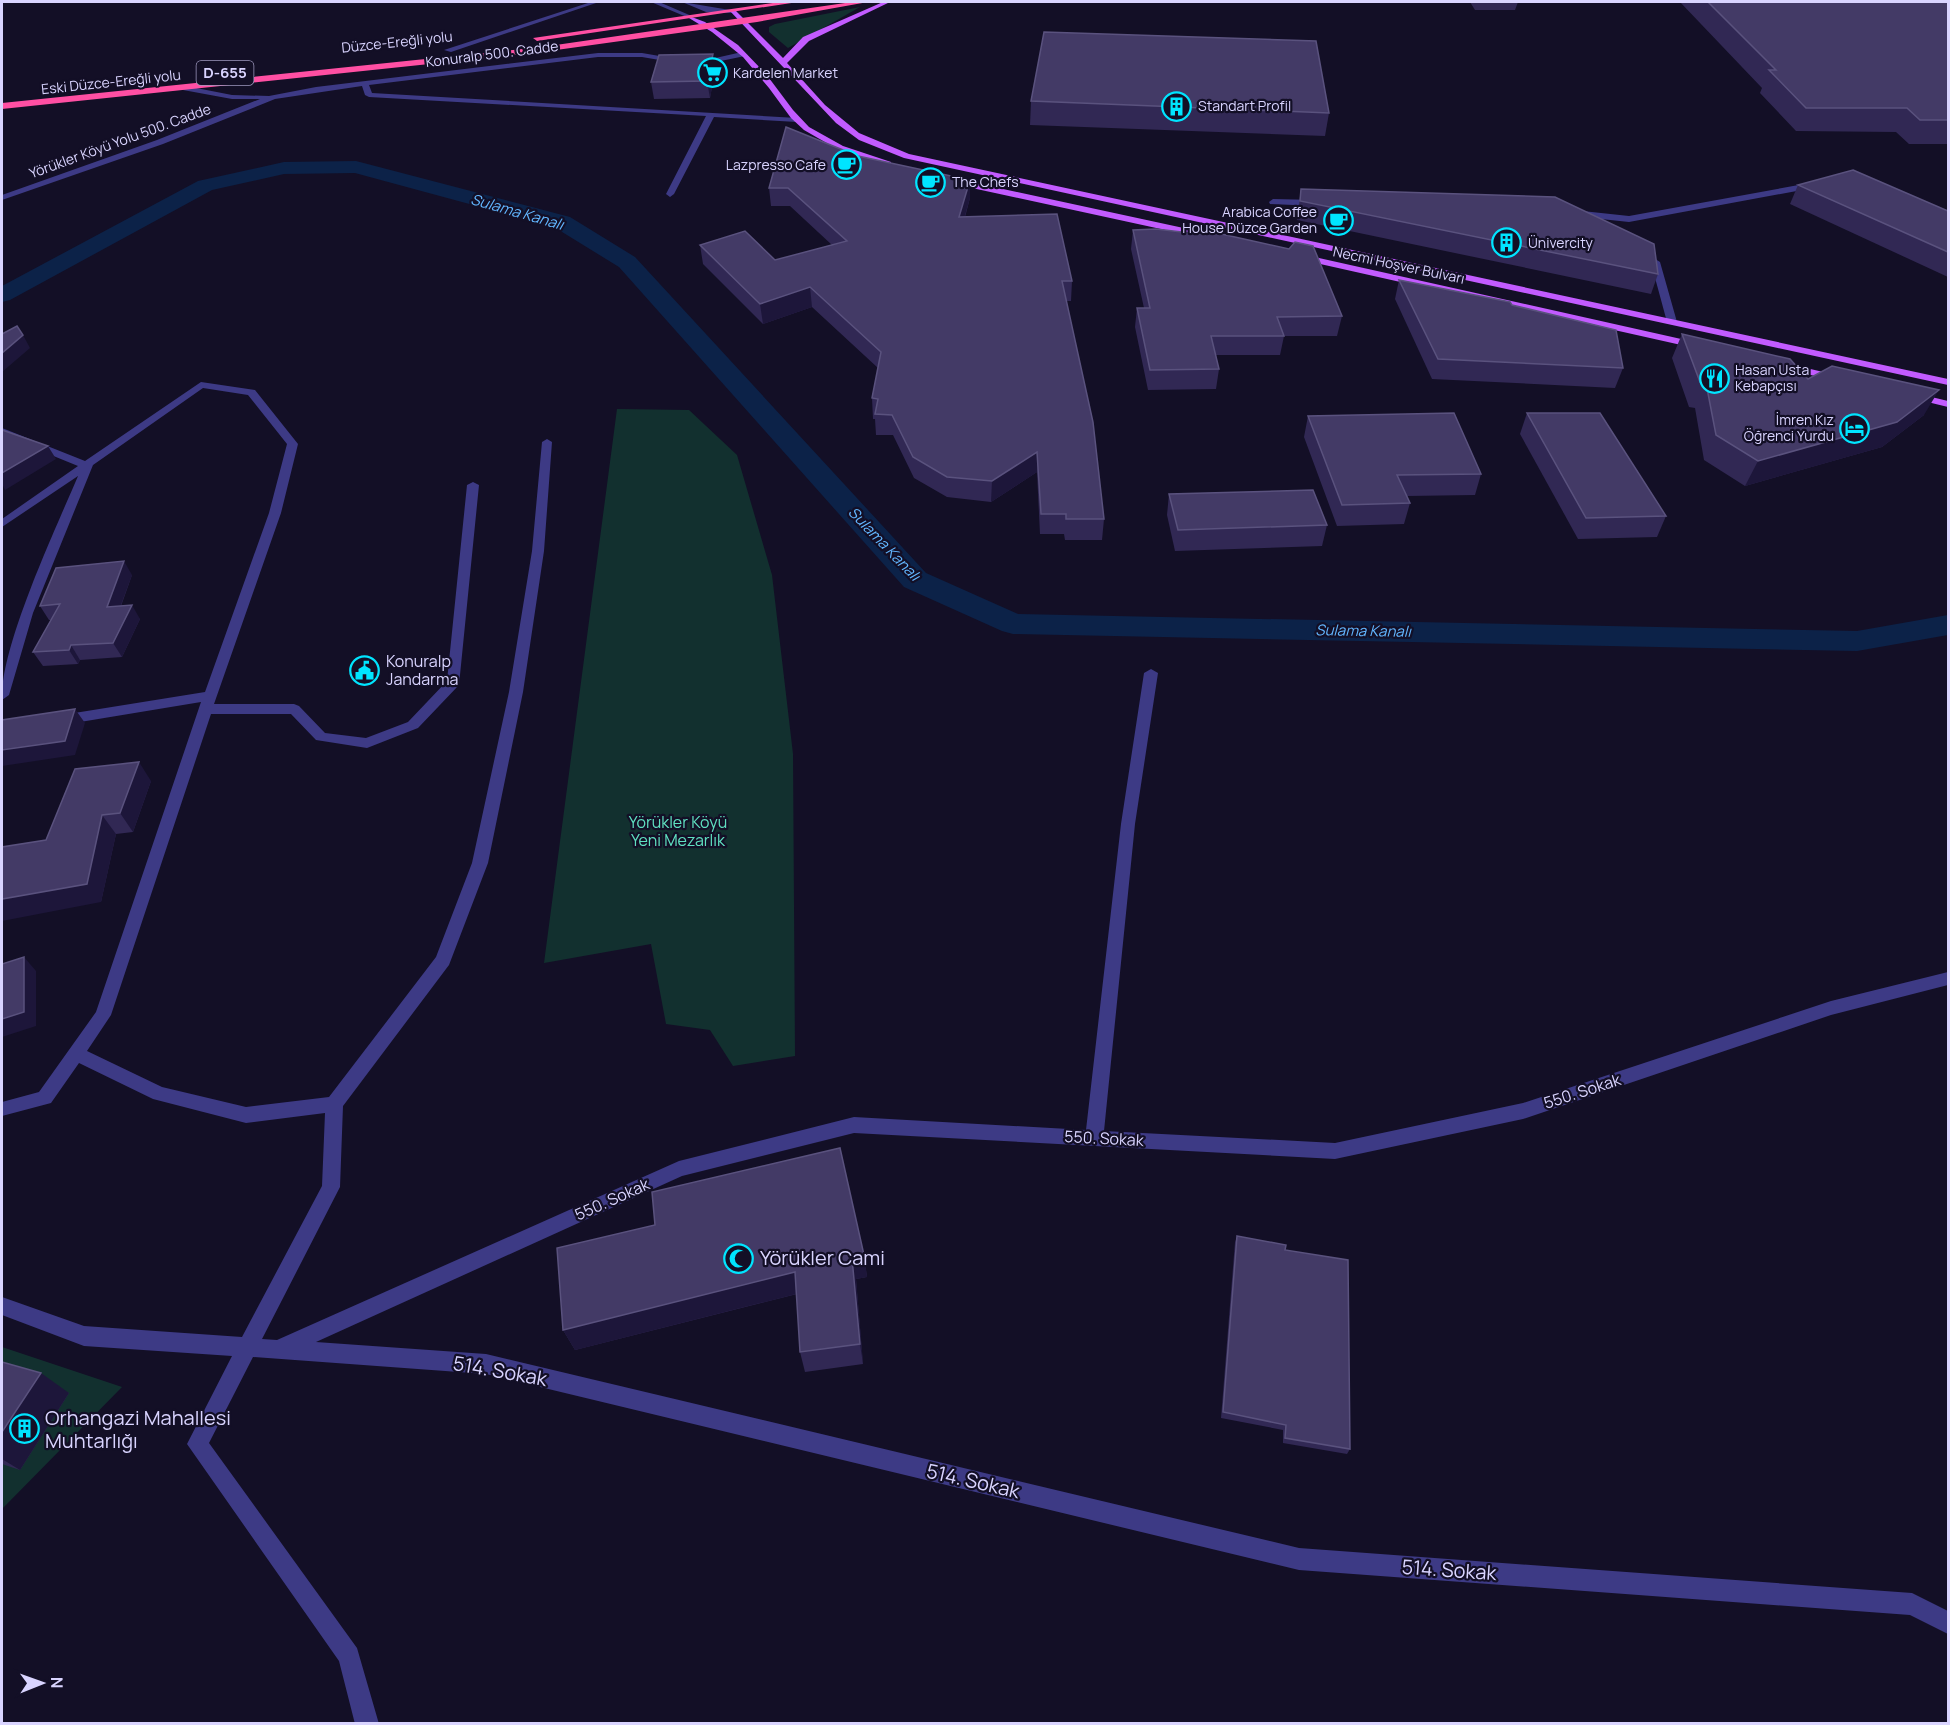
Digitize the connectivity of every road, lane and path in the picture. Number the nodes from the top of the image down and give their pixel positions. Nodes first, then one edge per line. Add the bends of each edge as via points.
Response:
1 (596, 2) edge
2 (654, 2) edge
3 (685, 2) edge
4 (794, 2) edge
5 (864, 2) edge
6 (887, 2) edge
7 (733, 11) junction
8 (691, 17) junction
9 (747, 22) junction
10 (714, 28) junction
11 (527, 39) dead end
12 (504, 42) dead end
13 (448, 50) junction
14 (436, 51) dead end
15 (742, 54) junction
16 (784, 62) junction
17 (321, 64) dead end
18 (240, 72) dead end
19 (295, 78) junction
20 (365, 83) junction
21 (186, 88) junction
22 (207, 92) junction
23 (273, 97) junction
24 (2, 106) edge
25 (248, 108) joint
26 (711, 114) junction
27 (2, 116) edge
28 (797, 120) junction
29 (898, 167) edge
30 (940, 178) edge
31 (1827, 184) edge
32 (670, 194) dead end
33 (2, 198) edge
34 (1273, 202) dead end
35 (1330, 203) edge
36 (1587, 226) edge
37 (1227, 241) edge
38 (1635, 252) edge
39 (1296, 256) edge
40 (1672, 322) junction
41 (1713, 350) edge
42 (1774, 363) edge
43 (1842, 379) edge
44 (1948, 382) edge
45 (1907, 394) edge
46 (1948, 404) edge
47 (2, 431) edge
48 (547, 442) dead end
49 (88, 466) junction
50 (473, 485) dead end
51 (2, 524) edge
52 (1151, 673) dead end
53 (2, 695) edge
54 (208, 703) junction
55 (48, 722) edge
56 (1948, 979) edge
57 (76, 1053) junction
58 (334, 1104) junction
59 (2, 1109) edge
60 (1094, 1138) junction
61 (2, 1306) edge
62 (246, 1347) junction
63 (278, 1349) junction
64 (1948, 1623) edge
65 (367, 1724) edge

1 - 13 street
2 - 8 street
3 - 7 street via 705,10
4 - 7 highway
5 - 9 highway, Düzce-Ereğli yolu
6 - 16 main road via 806,39
7 - 8 highway
7 - 9 main road, Necmi Hoşver Bulvarı
8 - 10 main road
8 - 11 highway
9 - 10 highway, Düzce-Ereğli yolu
9 - 16 main road, Necmi Hoşver Bulvarı
10 - 15 main road
10 - 19 highway, Düzce-Ereğli yolu
12 - 13 highway, Düzce-Ereğli yolu
13 - 14 highway, Düzce-Ereğli yolu
15 - 20 street, Konuralp 500. Cadde via 711,61 598,55
15 - 28 main road
16 - 40 main road, Necmi Hoşver Bulvarı via 820,103 858,136 908,156
17 - 18 highway, Düzce-Ereğli yolu / D-655
19 - 21 highway, Eski Düzce-Ereğli yolu
19 - 22 highway
20 - 23 street, Konuralp 500. Cadde
20 - 26 street via 369,95 378,96
21 - 22 street
21 - 24 highway, Eski Düzce-Ereğli yolu
22 - 23 street via 232,98
22 - 27 highway
23 - 25 street, Konuralp 500. Cadde
25 - 33 street, Yörükler Köyü Yolu 500. Cadde
26 - 28 street
26 - 32 street
28 - 29 main road via 849,152
30 - 37 main road
31 - 36 street via 1629,219 1558,211
34 - 35 street
38 - 40 street via 1655,262
39 - 41 main road, Necmi Hoşver Bulvarı
40 - 44 main road, Necmi Hoşver Bulvarı
42 - 43 main road
45 - 46 main road
47 - 49 street
48 - 58 street via 538,551 516,692 480,863 443,960
49 - 51 street
49 - 53 street via 27,613
49 - 54 street via 201,385 251,392 293,444 275,513
50 - 54 street via 454,682 413,725 367,743 321,737 294,709
52 - 60 street via 1128,824
54 - 55 street
54 - 57 street via 103,1015
56 - 60 street, 550. Sokak via 1832,1008 1522,1111 1335,1151
57 - 58 street via 159,1094 246,1115
57 - 59 street via 45,1098
58 - 62 street via 332,1187
60 - 63 street, 550. Sokak via 854,1125 679,1169
61 - 62 street, 514. Sokak via 84,1336
62 - 63 street, 514. Sokak
62 - 65 street via 197,1444 349,1656
63 - 64 street, 514. Sokak via 486,1364 1299,1559 1912,1604

